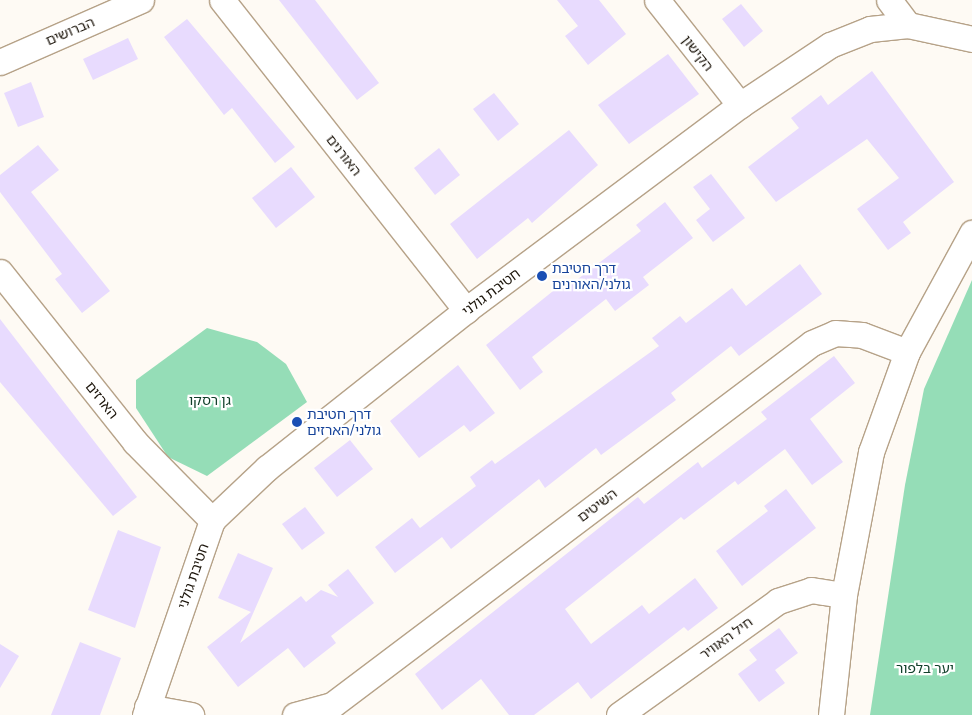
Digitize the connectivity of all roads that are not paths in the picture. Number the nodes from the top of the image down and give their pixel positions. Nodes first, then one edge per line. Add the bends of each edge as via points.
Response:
1 (141, 0) edge
2 (222, 0) edge
3 (657, 0) edge
4 (889, 0) edge
5 (908, 25) junction
6 (972, 39) edge
7 (0, 62) edge
8 (740, 105) junction
9 (972, 233) edge
10 (0, 272) edge
11 (466, 310) junction
12 (908, 352) junction
13 (212, 520) junction
14 (844, 595) junction
15 (338, 710) edge
16 (146, 711) edge
17 (191, 715) edge
18 (295, 715) edge
19 (619, 715) edge
20 (831, 715) edge

1 - 7 street, הברושים
2 - 11 street, האורנים
3 - 8 street, הקישון
4 - 5 street
5 - 6 street, חטיבת גולני
5 - 8 street, חטיבת גולני via 870,29 830,45
8 - 11 street, חטיבת גולני
9 - 12 street
10 - 13 street, הארזים via 135,442
11 - 13 street, חטיבת גולני via 266,468
12 - 14 street via 871,452
12 - 15 street, השיטים via 862,335 835,333 812,343
13 - 16 street, חטיבת גולני
14 - 19 street, חיל האוויר via 811,590 778,601
14 - 20 street
15 - 18 street, השיטים
16 - 17 street

